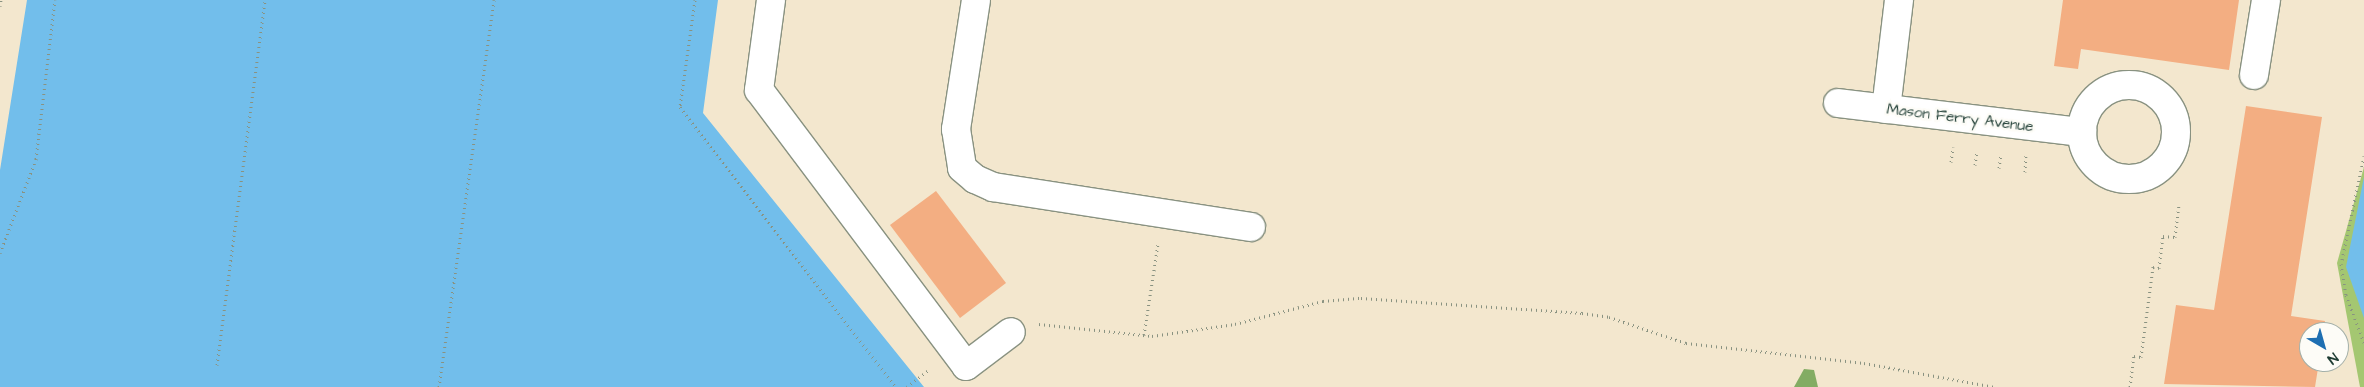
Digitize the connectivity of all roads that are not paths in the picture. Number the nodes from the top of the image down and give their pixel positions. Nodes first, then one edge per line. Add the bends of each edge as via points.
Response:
1 (771, 0) edge
2 (976, 0) edge
3 (1899, 0) edge
4 (2266, 0) edge
5 (2254, 75) dead end
6 (1838, 103) dead end
7 (1886, 109) junction
8 (2082, 132) dead end
9 (1251, 227) dead end
10 (1011, 332) road end

1 - 10 street via 759,90 966,366
2 - 9 street via 956,128 962,168 993,187
3 - 7 street
4 - 5 street
6 - 7 street, Mason Ferry Avenue
7 - 8 street, Mason Ferry Avenue

